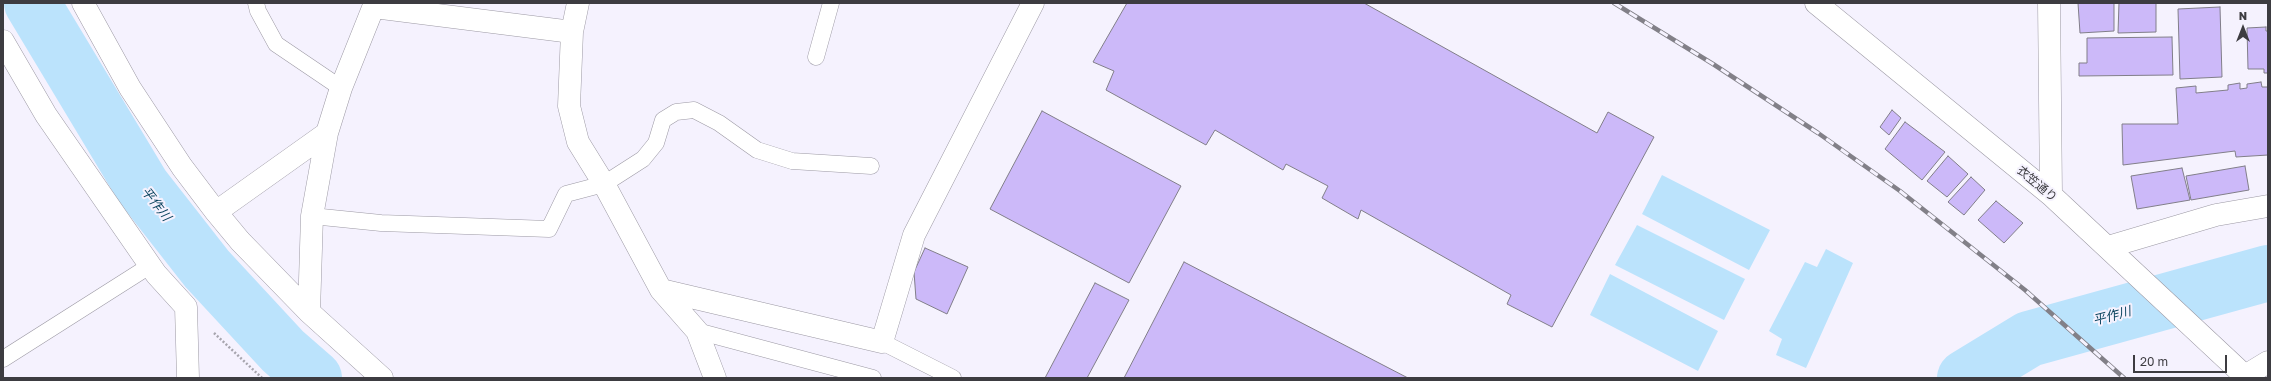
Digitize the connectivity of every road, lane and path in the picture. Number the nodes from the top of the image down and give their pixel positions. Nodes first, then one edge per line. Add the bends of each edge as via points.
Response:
1 (83, 3) edge
2 (256, 3) edge
3 (578, 3) edge
4 (831, 3) edge
5 (1033, 3) edge
6 (1816, 3) edge
7 (2050, 3) edge
8 (374, 5) edge
9 (572, 32) junction
10 (3, 41) edge
11 (816, 57) dead end
12 (341, 88) junction
13 (328, 133) junction
14 (871, 166) dead end
15 (604, 184) junction
16 (2051, 195) junction
17 (2268, 206) edge
18 (216, 212) junction
19 (312, 216) junction
20 (2108, 247) junction
21 (151, 265) junction
22 (661, 290) junction
23 (186, 307) junction
24 (310, 312) junction
25 (697, 331) junction
26 (882, 342) junction
27 (3, 360) edge
28 (2268, 362) edge
29 (2246, 377) edge
30 (188, 378) edge
31 (262, 378) edge
32 (382, 378) edge
33 (715, 378) edge
34 (873, 378) edge
35 (954, 378) edge

1 - 18 street via 130,88 182,167
2 - 12 lane via 276,44
3 - 9 street
4 - 11 lane
5 - 26 street via 914,236
6 - 16 street, 衣笠通り
7 - 16 street
8 - 9 street
8 - 12 street
9 - 15 street via 569,106 578,142
10 - 21 street via 46,115
12 - 13 street
13 - 18 street
13 - 19 street
14 - 15 lane via 792,162 757,150 719,123 694,110 676,112 663,120 656,143 643,159
15 - 19 lane via 566,194 549,229 381,223
15 - 22 street
16 - 20 street, 衣笠通り
17 - 20 street via 2216,215
18 - 24 street via 240,241
19 - 24 street
20 - 29 street, 衣笠通り
21 - 23 street
21 - 27 lane
22 - 25 street
22 - 26 street
23 - 30 street
23 - 31 path
24 - 32 street
25 - 33 street
25 - 34 lane
26 - 35 lane
28 - 29 street

